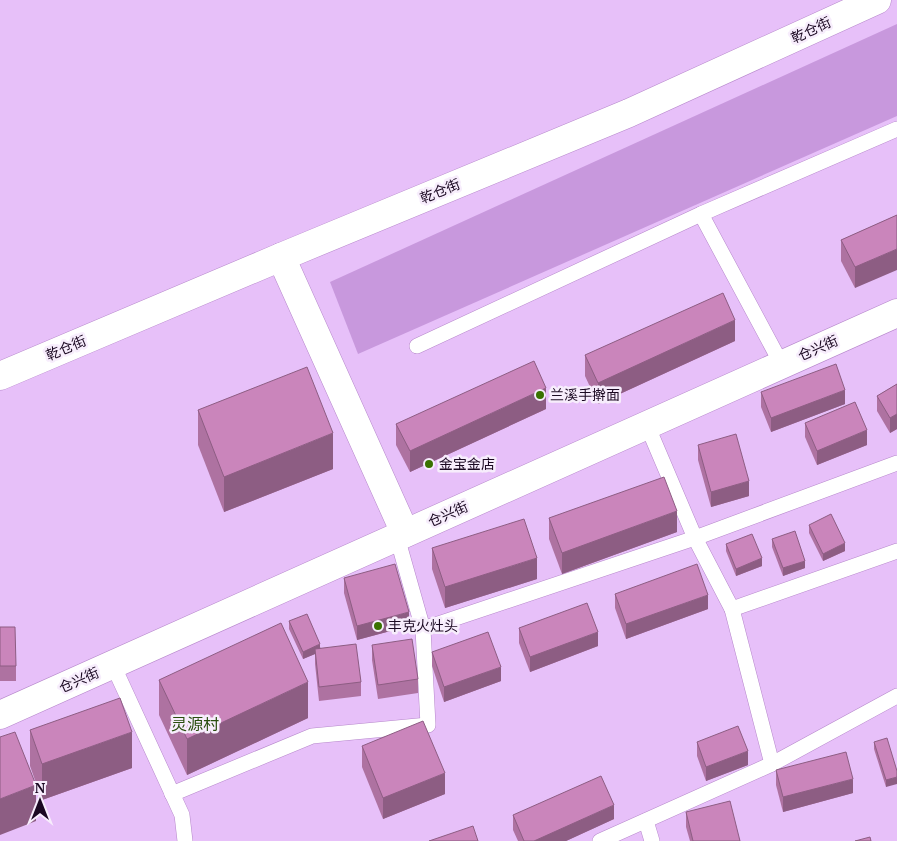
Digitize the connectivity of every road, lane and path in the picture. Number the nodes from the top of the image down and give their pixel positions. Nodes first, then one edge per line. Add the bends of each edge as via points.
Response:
1 (877, 0) edge
2 (897, 129) edge
3 (701, 214) junction
4 (281, 257) junction
5 (897, 313) edge
6 (417, 346) dead end
7 (782, 364) junction
8 (0, 376) edge
9 (647, 425) junction
10 (897, 462) edge
11 (401, 535) junction
12 (695, 538) junction
13 (897, 551) edge
14 (732, 609) junction
15 (423, 629) junction
16 (113, 665) junction
17 (897, 696) edge
18 (0, 715) edge
19 (772, 764) junction
20 (172, 794) junction
21 (646, 821) junction
22 (185, 841) edge
23 (600, 841) edge
24 (652, 841) edge

1 - 4 street, 乾仓街 via 629,113
2 - 3 lane
3 - 6 lane
3 - 7 lane
4 - 8 street, 乾仓街
4 - 11 street
5 - 7 street, 仓兴街
7 - 9 street, 仓兴街
9 - 11 street, 仓兴街
9 - 12 lane
10 - 12 lane
11 - 15 lane
11 - 16 street, 仓兴街
12 - 14 lane
12 - 15 lane
13 - 14 lane
14 - 19 lane
15 - 20 lane via 428,725 312,736
16 - 18 street, 仓兴街
16 - 20 lane
17 - 19 lane
19 - 21 lane
20 - 22 lane via 182,815
21 - 23 lane
21 - 24 lane

